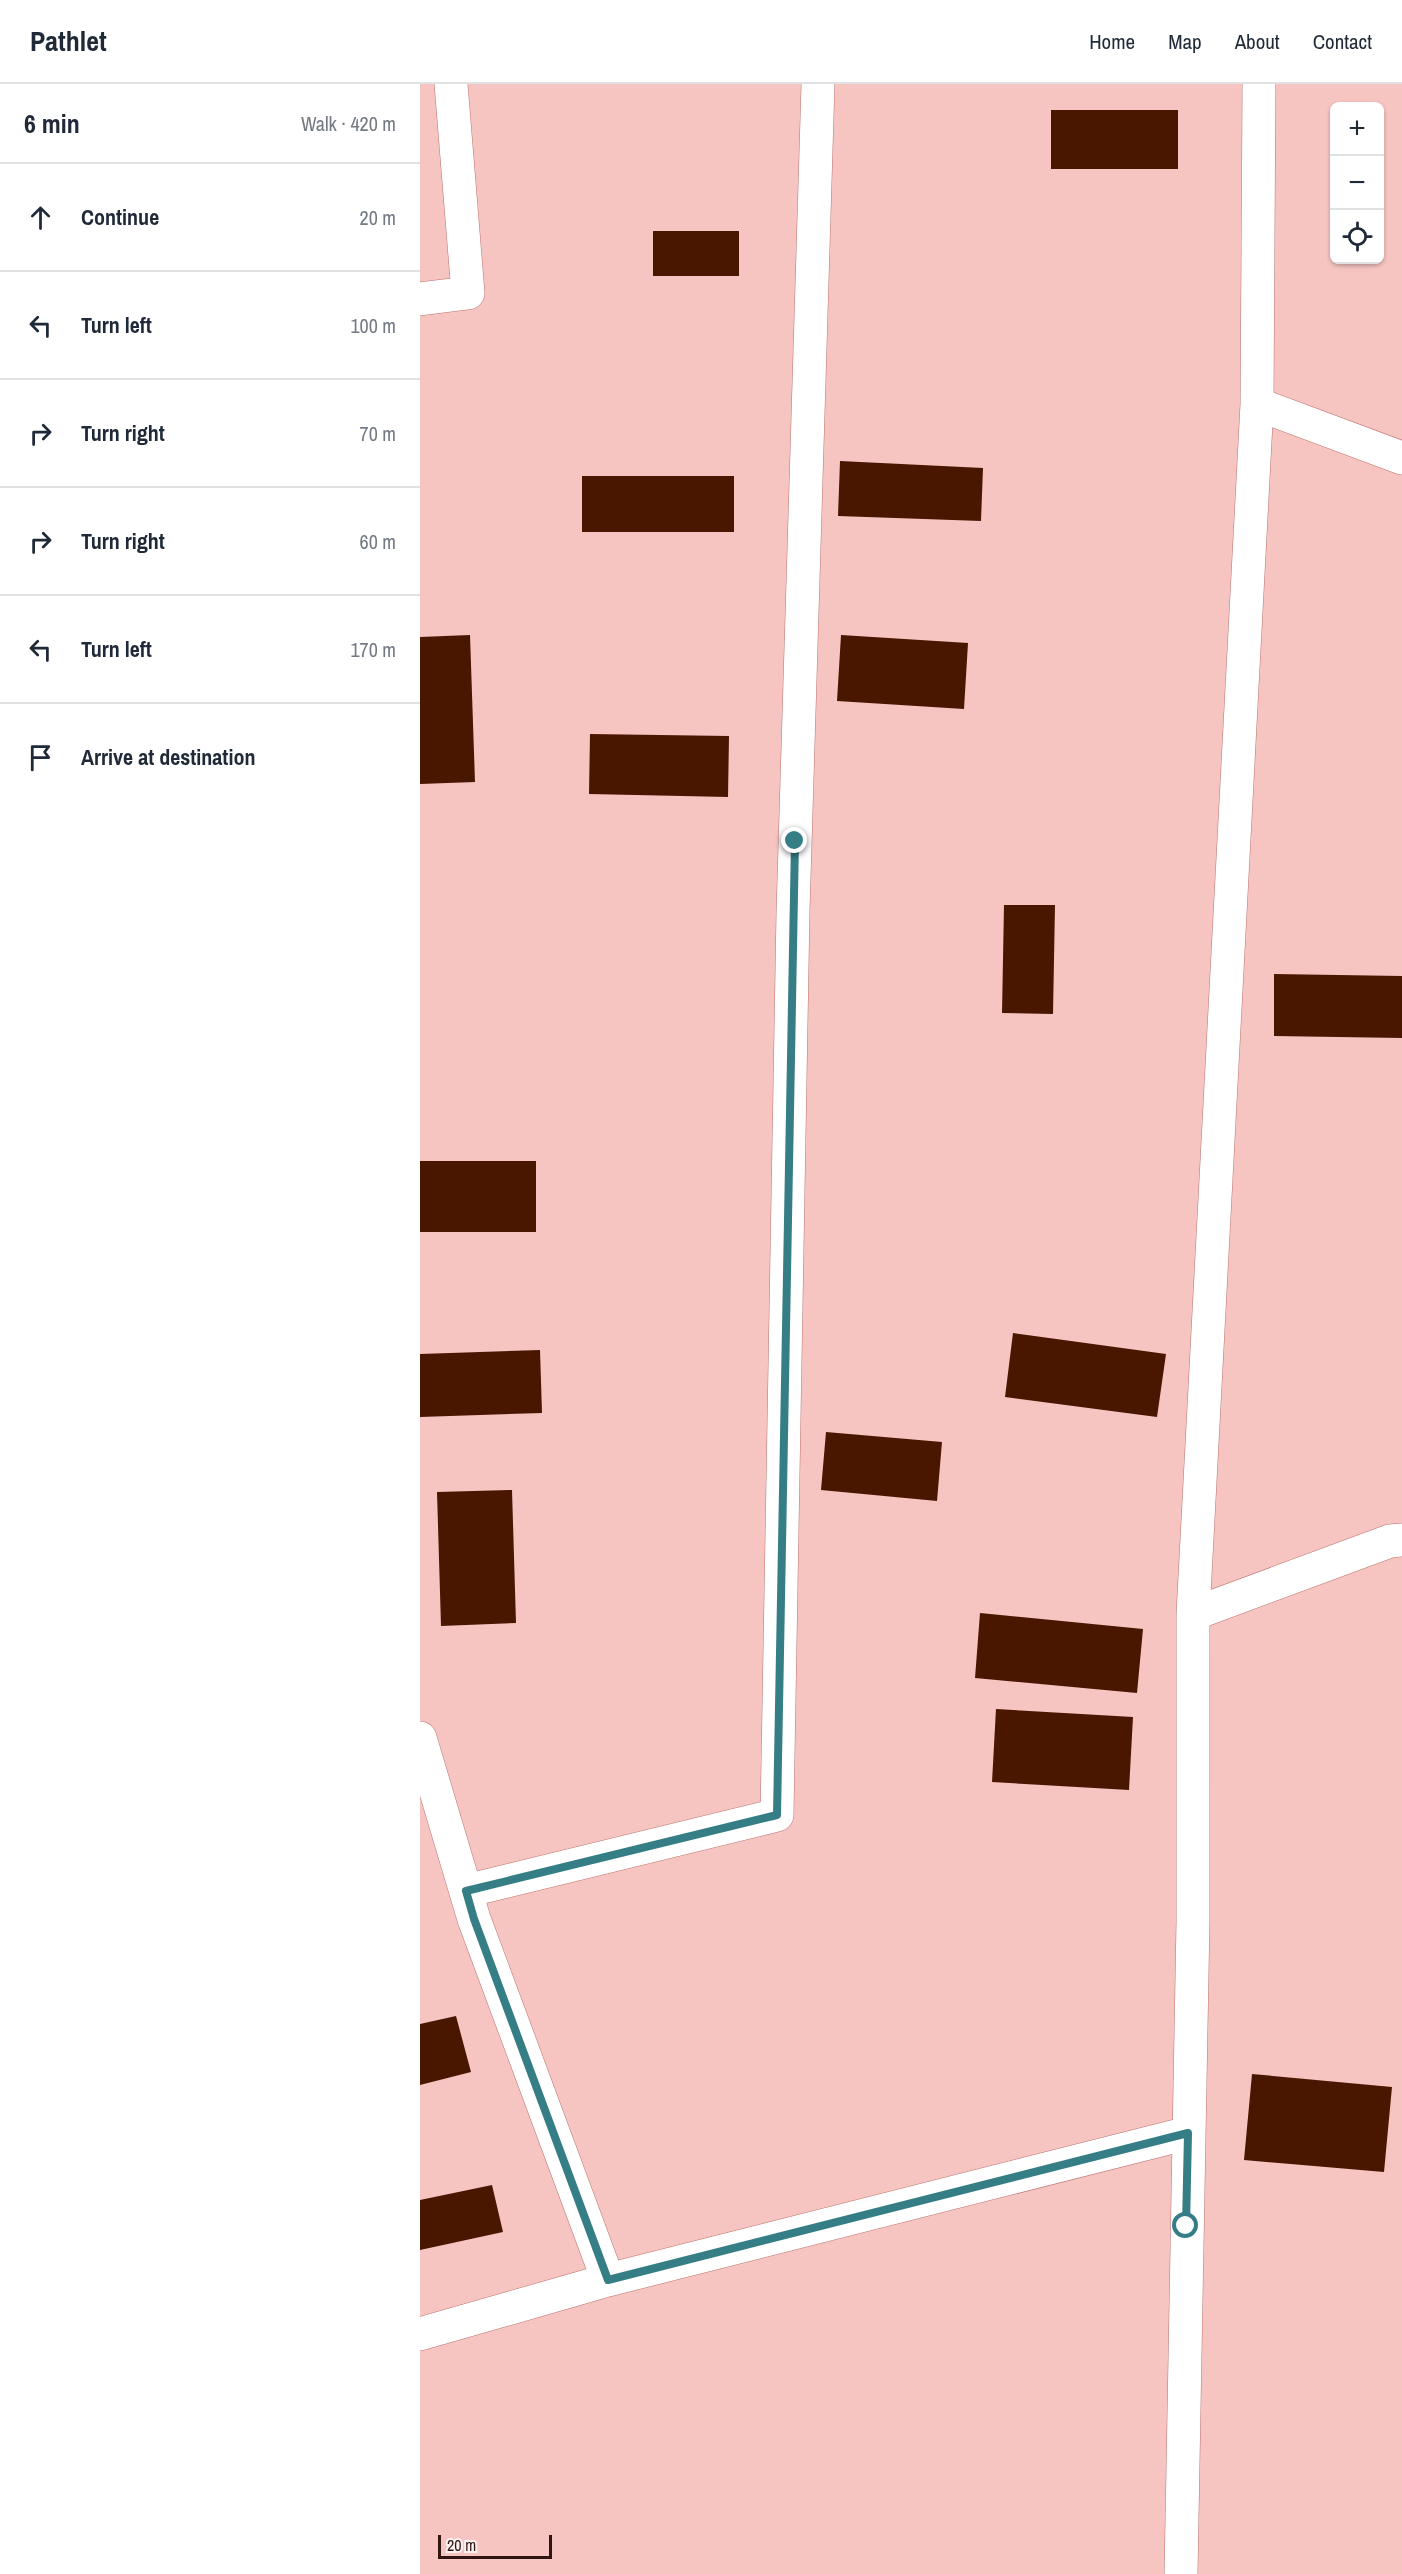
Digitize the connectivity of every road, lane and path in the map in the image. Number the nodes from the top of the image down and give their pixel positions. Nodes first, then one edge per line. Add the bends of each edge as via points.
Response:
1 (451, 84) edge
2 (818, 84) edge
3 (1259, 84) edge
4 (420, 299) edge
5 (1257, 404) junction
6 (1402, 458) edge
7 (1402, 1540) edge
8 (1193, 1614) junction
9 (420, 1738) edge
10 (466, 1891) junction
11 (1188, 2133) junction
12 (608, 2280) junction
13 (420, 2334) edge
14 (1181, 2574) edge

1 - 4 street via 468,293
2 - 10 street via 793,912 777,1815
3 - 5 street
5 - 6 street
5 - 8 street
7 - 8 street via 1390,1541
8 - 11 street
9 - 10 street
10 - 12 street
11 - 12 street
11 - 14 street
12 - 13 street

